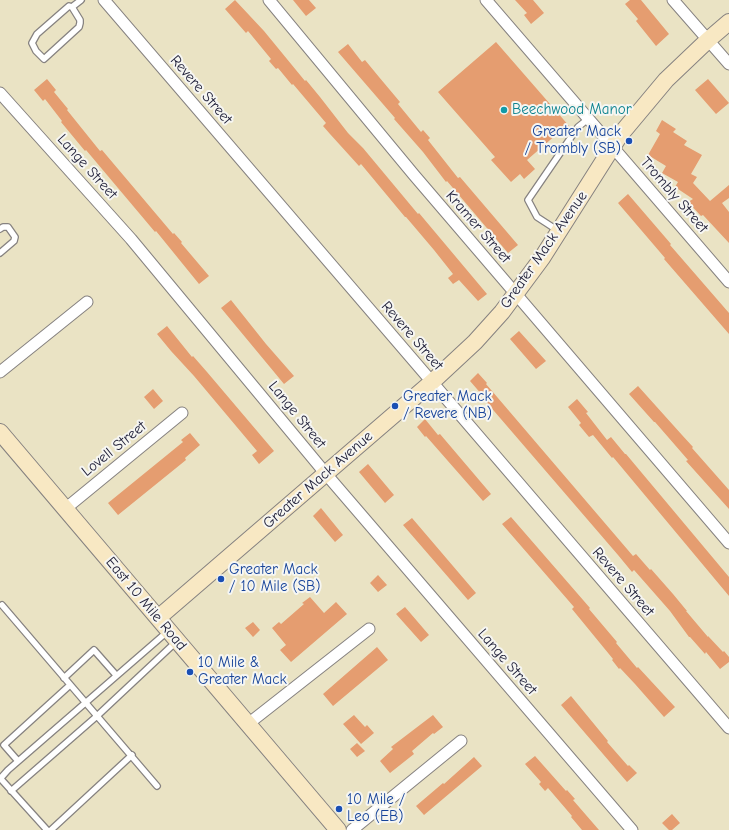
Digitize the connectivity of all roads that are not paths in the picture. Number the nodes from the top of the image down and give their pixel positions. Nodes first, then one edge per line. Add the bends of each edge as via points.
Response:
1 (80, 0) edge
2 (104, 0) edge
3 (269, 0) edge
4 (486, 0) edge
5 (673, 0) edge
6 (72, 7) junction
7 (729, 22) edge
8 (708, 40) junction
9 (729, 64) edge
10 (0, 93) edge
11 (588, 118) junction
12 (613, 146) junction
13 (0, 229) edge
14 (559, 231) junction
15 (0, 253) edge
16 (729, 282) edge
17 (516, 294) junction
18 (86, 302) dead end
19 (0, 372) edge
20 (432, 382) junction
21 (182, 413) dead end
22 (0, 432) edge
23 (326, 474) junction
24 (65, 509) junction
25 (729, 543) edge
26 (2, 605) dead end
27 (158, 618) junction
28 (369, 629) dead end
29 (173, 635) junction
30 (116, 675) junction
31 (64, 678) junction
32 (70, 685) junction
33 (85, 702) junction
34 (96, 716) junction
35 (248, 724) junction
36 (729, 728) edge
37 (461, 741) dead end
38 (132, 755) junction
39 (18, 761) junction
40 (0, 779) edge
41 (157, 786) dead end
42 (11, 792) junction
43 (47, 830) edge
44 (51, 830) edge
45 (338, 830) edge
46 (352, 830) edge
47 (632, 830) edge

1 - 6 lane
2 - 20 street, Revere Street
3 - 17 street, Kramer Street
4 - 11 street, Trombly Street
5 - 8 street
6 - 6 lane via 69,6 37,34 32,43 44,59 79,27 80,20
7 - 8 street, Greater Mack Avenue
8 - 9 street
8 - 12 street, Greater Mack Avenue via 666,80
10 - 23 street, Lange Street via 131,239
11 - 12 street, Trombly Street
11 - 14 lane via 578,127 528,200 537,216
12 - 14 street, Greater Mack Avenue
12 - 16 street, Trombly Street
13 - 15 lane via 3,226 8,227 15,236 14,241
14 - 17 street, Greater Mack Avenue
17 - 20 street, Greater Mack Avenue via 475,342
17 - 25 street, Kramer Street
18 - 19 street
20 - 23 street, Greater Mack Avenue
20 - 36 street, Revere Street
21 - 24 street, Lovell Street
22 - 24 street, East 10 Mile Road
23 - 27 street, Greater Mack Avenue
23 - 47 street, Lange Street
24 - 27 street, East 10 Mile Road
26 - 31 lane
27 - 29 street, East 10 Mile Road
28 - 35 street
29 - 30 lane
29 - 34 lane
29 - 35 street, East 10 Mile Road
30 - 31 lane via 94,650
30 - 33 lane
31 - 32 lane
32 - 33 lane
32 - 39 lane via 4,745
33 - 34 lane
33 - 39 lane
34 - 38 lane
34 - 42 lane
35 - 45 street, East 10 Mile Road
37 - 46 street
38 - 41 lane
38 - 44 lane
39 - 40 lane
40 - 42 lane
42 - 43 lane

